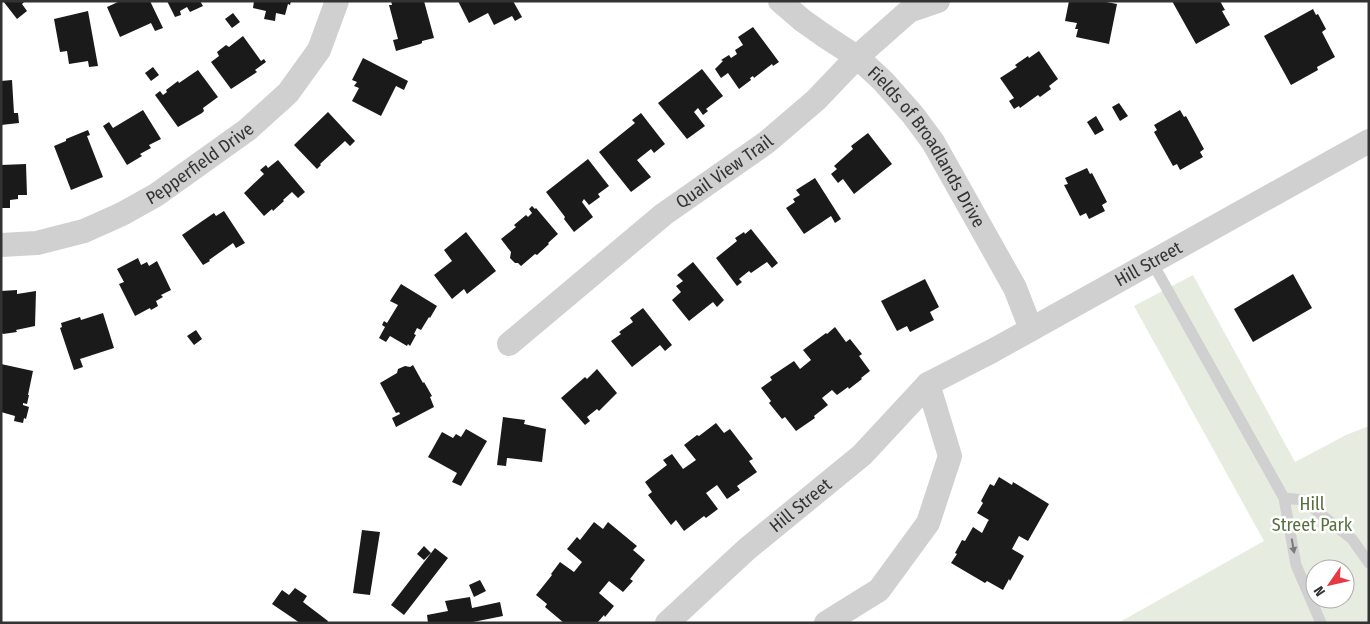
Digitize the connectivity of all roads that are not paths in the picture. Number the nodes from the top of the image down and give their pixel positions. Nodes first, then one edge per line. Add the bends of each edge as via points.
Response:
1 (337, 1) edge
2 (780, 1) edge
3 (938, 1) edge
4 (857, 57) junction
5 (1369, 141) edge
6 (1, 245) edge
7 (1152, 262) junction
8 (1031, 329) junction
9 (509, 344) dead end
10 (928, 384) junction
11 (1284, 498) junction
12 (1369, 562) edge
13 (667, 623) edge
14 (826, 623) edge
15 (1321, 623) edge

1 - 6 street, Pepperfield Drive via 319,50 288,93 247,130 156,195 122,214 84,231 37,243
2 - 4 street, Fields of Broadlands Drive via 810,26
3 - 4 street, Quail View Trail via 909,11
4 - 8 street, Fields of Broadlands Drive via 883,81 933,142 1015,288
4 - 9 street, Quail View Trail via 816,100 767,142 664,214
5 - 7 street, Hill Street
7 - 8 street, Hill Street
7 - 11 lane
8 - 10 street, Hill Street
10 - 13 street, Hill Street via 862,455 748,549
10 - 14 street via 950,456 928,523 879,590
11 - 12 lane via 1303,500 1352,539
11 -> 15 lane via 1296,565

